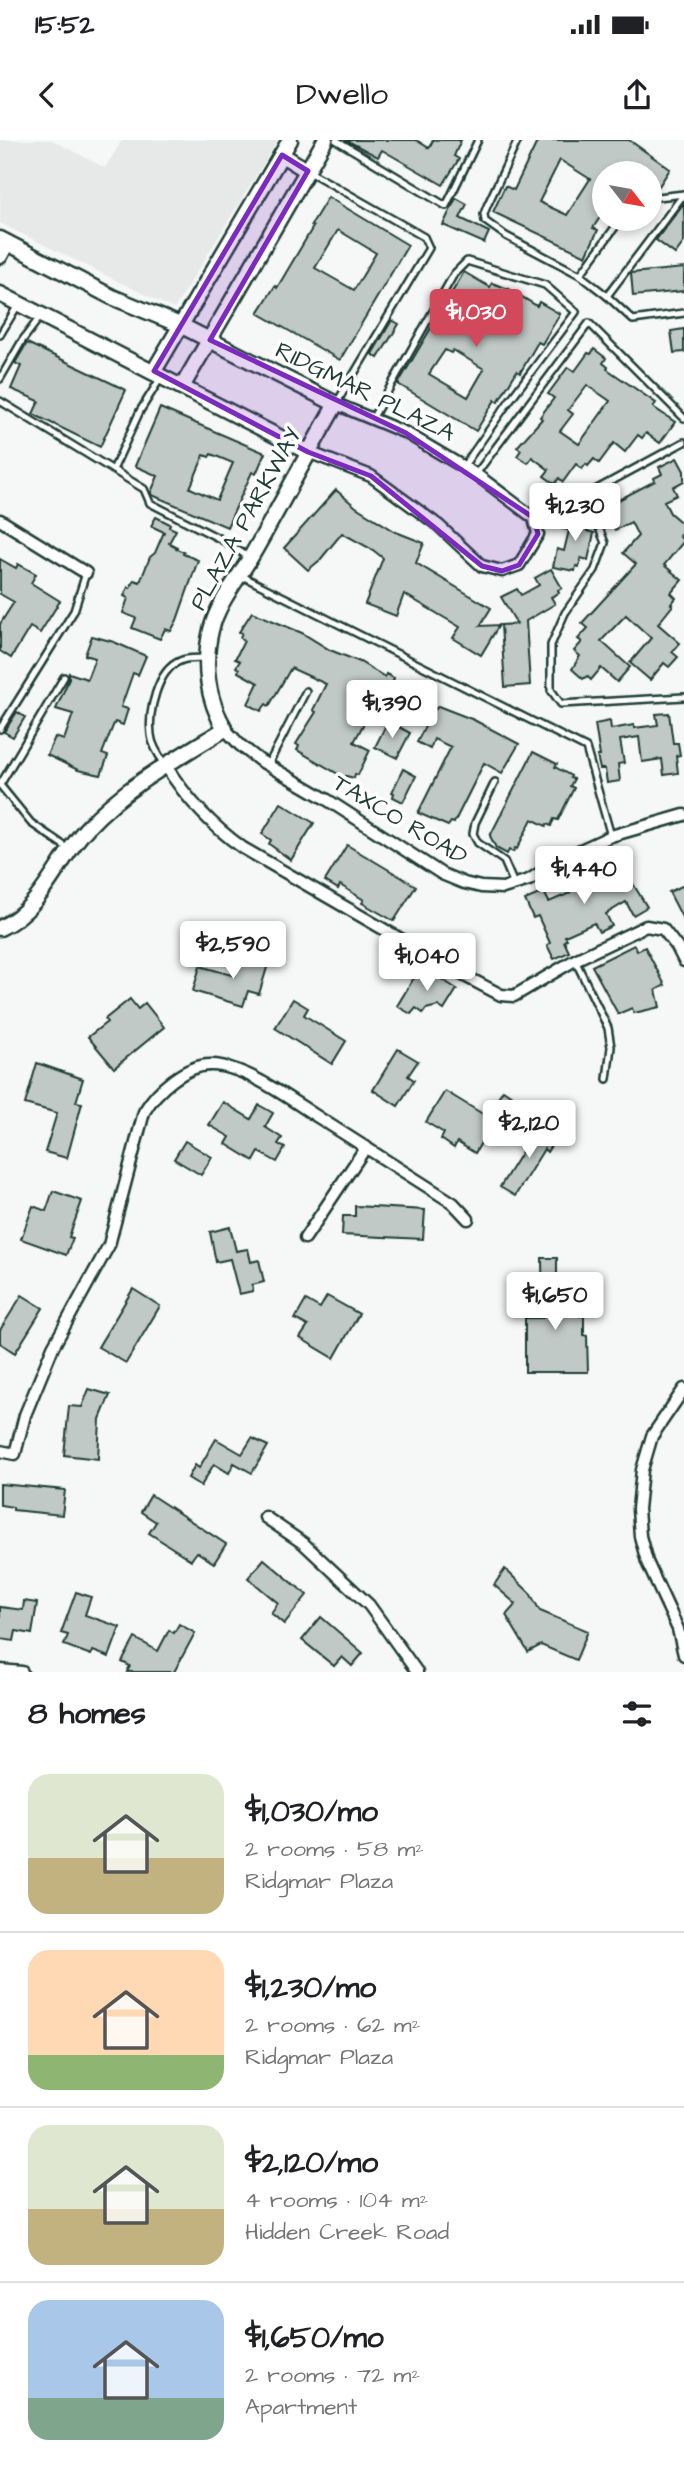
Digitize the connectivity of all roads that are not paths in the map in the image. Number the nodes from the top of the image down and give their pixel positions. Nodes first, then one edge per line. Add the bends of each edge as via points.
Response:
1 (290, 140) edge
2 (325, 140) edge
3 (336, 140) edge
4 (478, 140) edge
5 (519, 140) edge
6 (282, 155) junction
7 (308, 171) junction
8 (684, 194) edge
9 (662, 197) edge
10 (612, 231) edge
11 (2, 246) edge
12 (580, 275) junction
13 (0, 294) edge
14 (607, 296) junction
15 (19, 303) junction
16 (684, 313) edge
17 (42, 315) junction
18 (180, 325) junction
19 (0, 335) edge
20 (210, 340) junction
21 (158, 374) junction
22 (0, 379) edge
23 (182, 387) junction
24 (0, 401) edge
25 (336, 404) junction
26 (684, 418) edge
27 (372, 419) junction
28 (684, 442) edge
29 (308, 452) junction
30 (463, 467) junction
31 (113, 470) junction
32 (475, 474) junction
33 (586, 495) junction
34 (534, 518) junction
35 (0, 520) edge
36 (250, 558) junction
37 (86, 573) joint
38 (240, 575) junction
39 (207, 658) junction
40 (64, 677) dead end
41 (306, 691) dead end
42 (684, 698) edge
43 (0, 714) edge
44 (6, 718) junction
45 (0, 729) edge
46 (225, 729) junction
47 (268, 765) junction
48 (166, 766) junction
49 (495, 782) dead end
50 (0, 785) edge
51 (684, 815) edge
52 (611, 836) junction
53 (71, 851) junction
54 (514, 884) junction
55 (0, 928) edge
56 (575, 960) junction
57 (684, 961) edge
58 (607, 1079) dead end
59 (366, 1147) junction
60 (468, 1219) dead end
61 (305, 1238) dead end
62 (684, 1389) edge
63 (0, 1451) edge
64 (265, 1517) dead end
65 (684, 1654) edge
66 (0, 1670) edge
67 (22, 1672) edge
68 (417, 1672) edge

1 - 6 street
2 - 7 street
3 - 4 lane via 446,205
5 - 12 lane via 487,206 485,221
6 - 7 street
6 - 18 street
7 - 20 street
7 - 25 lane via 425,237 429,248
8 - 9 lane
8 - 14 lane
10 - 12 lane
11 - 18 street, RIDGMAR PLAZA
12 - 14 lane
13 - 15 street
14 - 16 lane via 633,320
15 - 17 street
15 - 19 lane
17 - 21 street
17 - 22 lane
18 - 20 street, RIDGMAR PLAZA
18 - 21 street
20 - 23 street
20 - 25 street, RIDGMAR PLAZA
21 - 23 street
21 - 31 lane
23 - 29 street
24 - 31 lane
25 - 27 street, RIDGMAR PLAZA
25 - 29 street, PLAZA PARKWAY
26 - 32 lane via 589,323
27 - 30 street, RIDGMAR PLAZA via 407,433
27 - 30 lane via 454,274 467,261 545,285 576,312
28 - 33 lane
29 - 34 street via 371,476 438,525 482,566 502,571 519,565 538,534
29 - 36 street, PLAZA PARKWAY
30 - 32 street, RIDGMAR PLAZA
31 - 36 lane via 144,489 150,503
32 - 34 street, RIDGMAR PLAZA
33 - 34 lane
33 - 42 lane via 605,543 595,570 565,613 551,645 551,690 561,704
35 - 37 street
36 - 38 street, PLAZA PARKWAY
37 - 44 lane via 74,611
38 - 39 street, PLAZA PARKWAY via 216,613
38 - 52 lane via 586,748
39 - 46 street, PLAZA PARKWAY via 212,703
39 - 48 lane via 178,662 170,667 159,688 151,736
40 - 50 lane
41 - 47 lane
43 - 44 lane
44 - 45 lane
46 - 47 street, TAXCO ROAD
46 - 48 street
47 - 54 street, TAXCO ROAD via 442,874 481,887
48 - 53 street via 111,804
48 - 56 street via 180,789 225,836 487,989 514,996
49 - 54 lane via 473,834 478,843 504,861
50 - 53 lane via 31,823
51 - 52 street, TAXCO ROAD
52 - 54 street, TAXCO ROAD
53 - 55 street via 41,894
56 - 57 street via 646,926 663,929
56 - 58 lane via 608,1028
59 - 60 street via 453,1203
59 - 61 street
59 - 63 street via 246,1074 228,1068 200,1066 169,1083 144,1112 109,1245 53,1347 25,1415 15,1454
62 - 65 street via 652,1436 638,1509 647,1562 678,1629
64 - 68 street via 303,1543 369,1605
66 - 67 street

